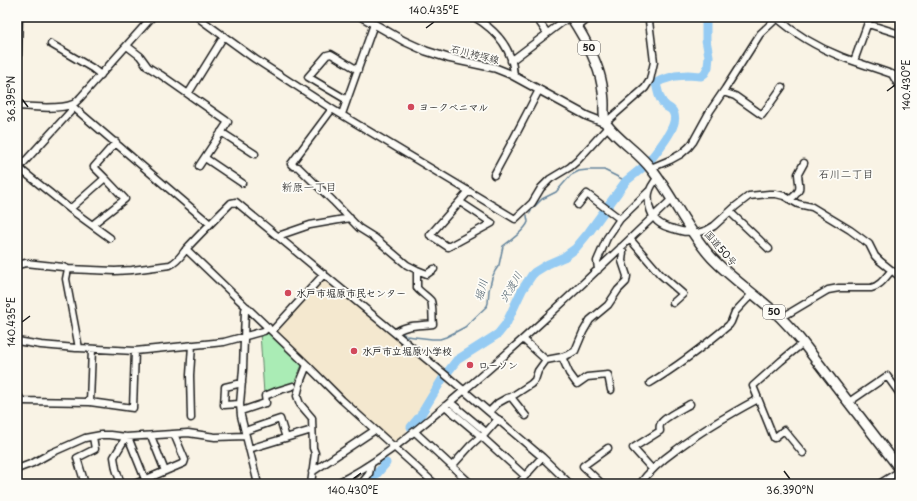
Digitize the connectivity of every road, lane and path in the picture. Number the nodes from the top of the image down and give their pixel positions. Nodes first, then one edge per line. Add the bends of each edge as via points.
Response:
1 (19, 17) edge
2 (152, 17) edge
3 (202, 17) edge
4 (362, 17) edge
5 (474, 17) edge
6 (536, 17) edge
7 (570, 17) edge
8 (590, 17) edge
9 (651, 17) edge
10 (776, 17) edge
11 (870, 17) edge
12 (374, 24) junction
13 (868, 24) junction
14 (578, 27) junction
15 (18, 29) edge
16 (548, 33) junction
17 (900, 34) edge
18 (224, 36) junction
19 (51, 44) dead end
20 (127, 46) junction
21 (511, 61) junction
22 (854, 61) junction
23 (358, 70) junction
24 (892, 74) junction
25 (101, 75) junction
26 (514, 76) junction
27 (900, 77) edge
28 (17, 81) edge
29 (782, 87) dead end
30 (900, 88) edge
31 (539, 90) junction
32 (723, 92) junction
33 (188, 94) junction
34 (346, 100) junction
35 (72, 105) junction
36 (17, 106) edge
37 (332, 108) junction
38 (342, 114) junction
39 (607, 125) junction
40 (221, 132) junction
41 (116, 142) junction
42 (255, 154) dead end
43 (204, 158) junction
44 (804, 163) dead end
45 (199, 166) dead end
46 (651, 168) junction
47 (18, 169) edge
48 (494, 175) dead end
49 (658, 177) junction
50 (105, 178) junction
51 (242, 183) dead end
52 (469, 191) junction
53 (649, 191) junction
54 (672, 199) junction
55 (791, 199) junction
56 (460, 202) junction
57 (578, 205) dead end
58 (70, 209) junction
59 (730, 212) junction
60 (653, 217) junction
61 (350, 218) junction
62 (620, 219) junction
63 (210, 224) junction
64 (92, 225) junction
65 (693, 232) junction
66 (278, 236) junction
67 (110, 238) dead end
68 (630, 239) junction
69 (621, 247) junction
70 (186, 249) junction
71 (769, 249) dead end
72 (17, 265) edge
73 (68, 269) junction
74 (417, 270) junction
75 (434, 270) dead end
76 (598, 270) junction
77 (891, 271) junction
78 (324, 274) junction
79 (900, 277) edge
80 (752, 294) junction
81 (673, 303) dead end
82 (247, 307) junction
83 (781, 318) junction
84 (270, 329) junction
85 (395, 333) junction
86 (244, 336) junction
87 (523, 339) junction
88 (17, 340) edge
89 (803, 343) junction
90 (192, 345) junction
91 (79, 348) junction
92 (92, 349) junction
93 (135, 350) junction
94 (562, 357) junction
95 (546, 360) junction
96 (307, 365) junction
97 (242, 383) junction
98 (650, 383) dead end
99 (293, 386) dead end
100 (611, 390) dead end
101 (464, 391) junction
102 (17, 394) edge
103 (900, 394) edge
104 (511, 397) junction
105 (758, 399) junction
106 (90, 402) junction
107 (849, 402) junction
108 (240, 404) junction
109 (448, 404) junction
110 (690, 404) dead end
111 (241, 411) junction
112 (489, 412) junction
113 (526, 416) dead end
114 (191, 418) dead end
115 (498, 419) junction
116 (312, 430) junction
117 (375, 430) junction
118 (415, 432) junction
119 (174, 434) junction
120 (245, 434) junction
121 (483, 435) junction
122 (151, 436) junction
123 (93, 437) junction
124 (127, 437) junction
125 (286, 438) junction
126 (395, 448) junction
127 (608, 448) dead end
128 (249, 449) junction
129 (803, 453) dead end
130 (542, 457) junction
131 (371, 464) junction
132 (452, 466) junction
133 (17, 469) edge
134 (652, 469) junction
135 (900, 470) edge
136 (165, 471) junction
137 (312, 472) junction
138 (525, 476) junction
139 (146, 482) edge
140 (85, 484) edge
141 (122, 484) edge
142 (135, 484) edge
143 (258, 484) edge
144 (311, 484) edge
145 (335, 484) edge
146 (361, 484) edge
147 (435, 484) edge
148 (471, 484) edge
149 (518, 484) edge
150 (570, 484) edge
151 (602, 484) edge
152 (640, 484) edge
153 (879, 484) edge

1 - 15 street
2 - 20 street
3 - 18 street via 200,20
4 - 12 main road, 石川袴塚線
5 - 21 street via 494,32 504,44
6 - 16 street
7 - 14 highway, 50
7 - 16 street
8 - 14 street
9 - 39 street via 649,21 654,62 650,80
10 - 22 street via 813,44
10 - 32 street via 760,34
11 - 13 street
12 - 23 street
12 - 26 main road, 石川袴塚線 via 426,51 495,68
13 - 17 street
13 - 22 street
14 - 39 highway, 50 via 600,75
15 - 28 street
16 - 21 street
18 - 33 street
18 - 37 street
19 - 25 street
20 - 25 street
20 - 33 street via 140,56 148,67
21 - 26 street
22 - 24 street
23 - 34 street
23 - 34 street via 331,54 327,55 308,77
24 - 27 street
24 - 30 street
25 - 35 street
26 - 31 main road, 石川袴塚線
29 - 32 street via 762,115 735,96
31 - 39 main road, 石川袴塚線
31 - 48 street
32 - 46 street via 686,152
33 - 40 street via 228,122
34 - 38 street
35 - 36 street
35 - 41 street
35 - 47 street via 71,111
37 - 38 street
37 - 61 street via 291,164 298,167
38 - 52 street
39 - 46 highway, 国道50号 / 50
39 - 52 street via 577,161 550,179 541,188 532,204 515,219
40 - 42 street
40 - 43 street
41 - 50 street via 94,167
41 - 63 street
43 - 45 street
43 - 51 street
44 - 55 street via 798,174 798,192
46 - 49 highway, 国道50号 / 50
47 - 58 street
49 - 53 street
49 - 54 highway, 国道50号 / 50
50 - 58 street
50 - 64 street via 125,199
52 - 56 street
53 - 60 street
53 - 62 street
54 - 60 street
54 - 65 highway, 国道50号 / 50
55 - 59 street via 776,194 749,196
55 - 77 street via 798,204 812,207 869,244 875,256
56 - 56 street via 430,235 448,247 492,223
57 - 62 street via 587,194
58 - 64 street
59 - 65 street via 707,230
59 - 71 street
60 - 65 street via 658,223 669,228
60 - 68 street
61 - 66 street via 310,225
61 - 74 street via 359,228
62 - 76 street via 607,238 597,261
63 - 66 street via 231,203 236,202
63 - 70 street
64 - 67 street
65 - 80 highway, 国道50号 / 50 via 722,268
66 - 78 street
68 - 69 street
68 - 81 street via 660,274 683,294
69 - 76 street
69 - 94 street via 626,282 608,305 590,320 574,350
70 - 73 street via 177,261 170,265 115,271
70 - 82 street
72 - 73 street via 26,263
73 - 91 street via 66,279
74 - 75 street via 427,274
74 - 85 street via 417,288 431,301 433,324 407,327
76 - 87 street
77 - 79 street
77 - 83 street via 876,287 828,290
78 - 84 street
78 - 85 street
80 - 83 highway, 国道50号 / 50
80 - 98 street via 735,312 729,325 684,361
82 - 84 street
82 - 86 street
83 - 89 highway, 国道50号 / 50
84 - 86 street
84 - 96 street
85 - 101 street
86 - 90 street via 224,342
86 - 97 street
87 - 95 street
87 - 101 street
88 - 91 street
89 - 105 street via 753,386
89 - 107 highway, 国道50号 / 50
90 - 93 street
90 - 114 street
91 - 92 street
92 - 93 street
92 - 106 street
93 - 106 street via 133,408
94 - 95 street
94 - 100 street via 577,384 587,378 608,375
95 - 104 street via 535,380
96 - 116 street via 300,380 297,396 300,404 312,418
96 - 117 street
97 - 108 street
97 - 108 street via 225,387 224,405
99 - 111 street via 265,396 265,403
101 - 109 street
101 - 112 street
102 - 106 street via 22,401
103 - 107 street via 887,376
104 - 112 street via 498,403
104 - 113 street
105 - 129 street via 774,438 784,430
105 - 134 street via 684,443
107 - 135 highway, 国道50号 / 50
108 - 111 street
109 - 118 street
109 - 121 street
110 - 134 street via 664,419 660,423 660,431 633,448
111 - 120 street
112 - 115 street
115 - 121 street
115 - 130 street
116 - 125 street
116 - 137 street via 315,453
117 - 126 street
117 - 137 street
118 - 126 street
118 - 132 street
119 - 120 street via 188,433 215,437
119 - 122 street
119 - 136 street via 185,460 184,463
120 - 125 street via 280,419
120 - 128 street
121 - 132 street
121 - 138 street
122 - 124 street
122 - 136 street
123 - 124 street
123 - 133 street via 85,438
123 - 140 street via 95,449 77,458
124 - 139 street
124 - 141 street via 114,457
125 - 128 street
126 - 131 street
126 - 147 street
127 - 151 street via 583,466
128 - 143 street
130 - 138 street
130 - 150 street
131 - 145 street
131 - 146 street via 369,474
132 - 148 street
134 - 152 street
135 - 153 street
136 - 139 street
137 - 144 street
138 - 149 street
139 - 142 street

